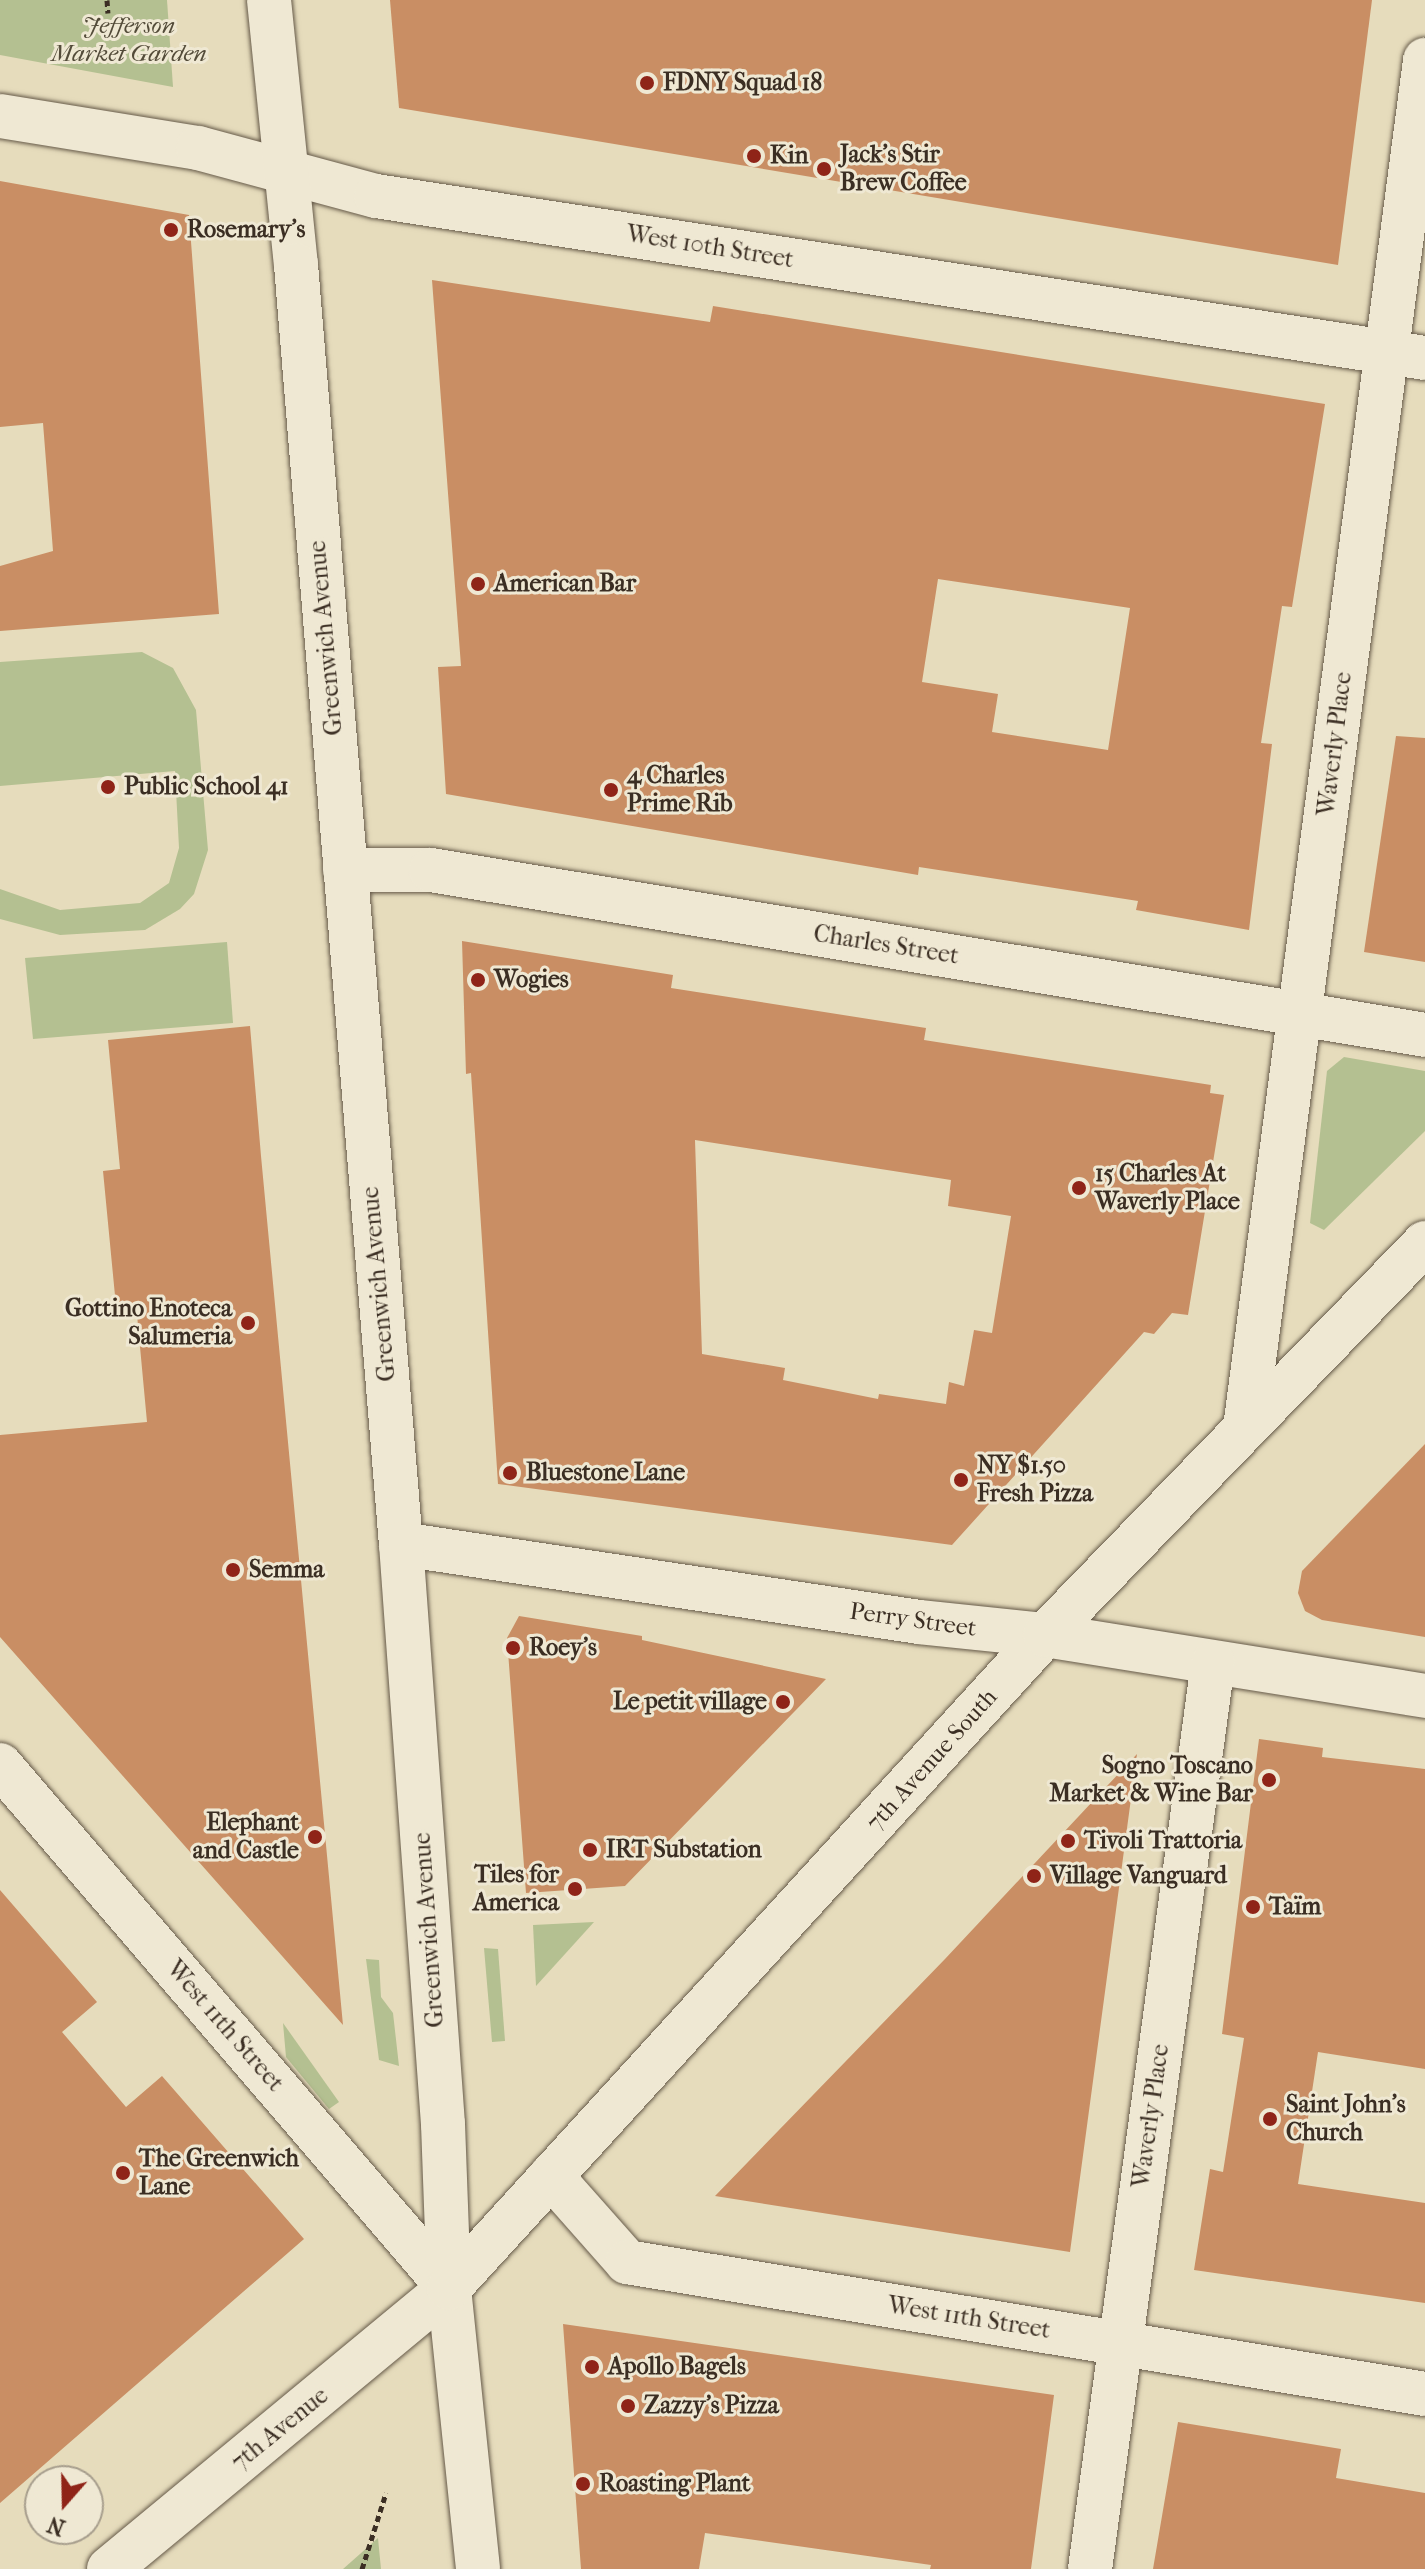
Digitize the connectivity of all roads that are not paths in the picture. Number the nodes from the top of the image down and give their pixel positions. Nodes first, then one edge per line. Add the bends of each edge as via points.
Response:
1 (269, 0) edge
2 (1425, 60) edge
3 (0, 116) edge
4 (286, 172) junction
5 (1405, 355) edge
6 (345, 870) junction
7 (1300, 1013) junction
8 (1425, 1035) edge
9 (1425, 1243) edge
10 (1245, 1428) junction
11 (401, 1544) junction
12 (1045, 1635) junction
13 (1213, 1663) junction
14 (1425, 1696) edge
15 (0, 1765) edge
16 (551, 2176) junction
17 (449, 2288) junction
18 (1121, 2343) junction
19 (1425, 2394) edge
20 (109, 2569) edge
21 (478, 2569) edge
22 (1090, 2569) edge

1 - 4 street, Greenwich Avenue
2 - 5 street, Waverly Place
3 - 4 street, West 10th Street via 198,148
4 - 5 street, West 10th Street via 376,196
4 - 6 street, Greenwich Avenue
5 - 7 street, Waverly Place
6 - 7 street, Charles Street via 431,870
6 - 11 street, Greenwich Avenue
7 - 8 street, Charles Street
7 - 10 street, Waverly Place
9 - 10 street, 7th Avenue South
10 - 12 street, 7th Avenue South
11 - 12 street, Perry Street via 919,1622
11 - 17 street, Greenwich Avenue via 443,2124
12 - 13 street, Perry Street
12 - 16 street, 7th Avenue South
13 - 14 street, Perry Street
13 - 18 street, Waverly Place
15 - 17 street, West 11th Street
16 - 17 street, 7th Avenue South
16 - 18 street, West 11th Street via 627,2262
17 - 20 street, 7th Avenue
17 - 21 street, Greenwich Avenue
18 - 19 street, West 11th Street
18 - 22 street, Waverly Place

